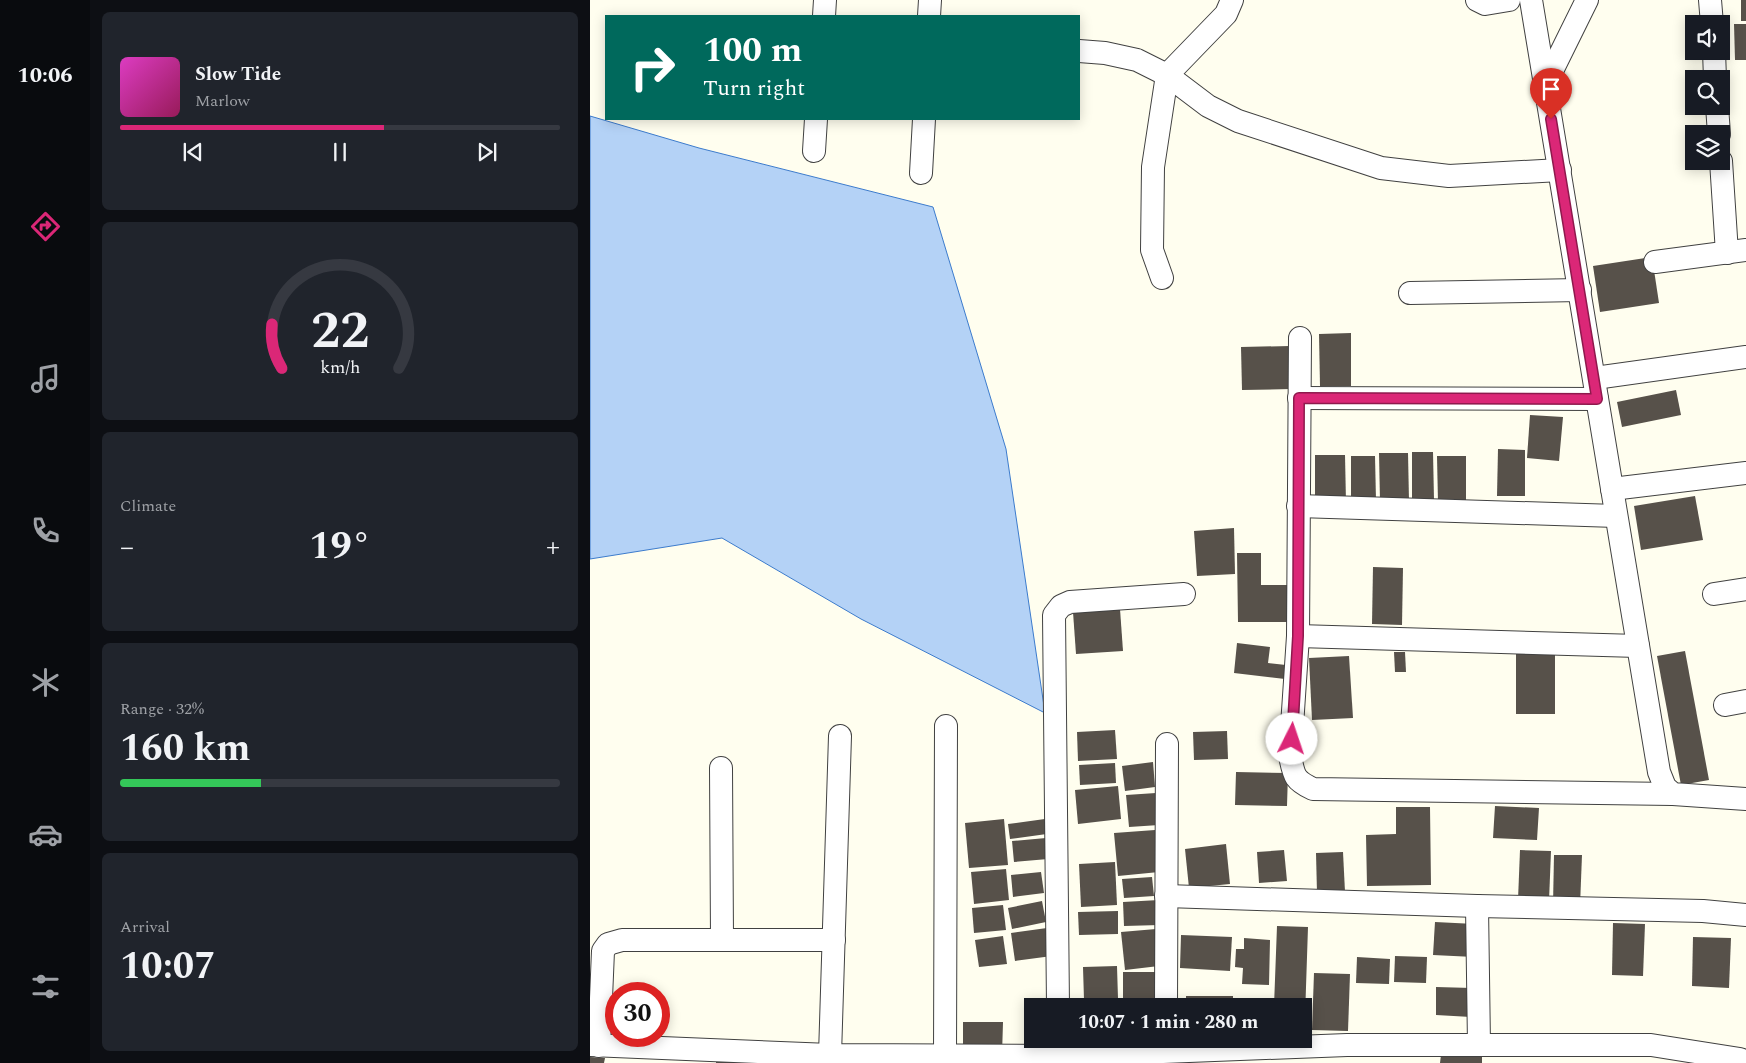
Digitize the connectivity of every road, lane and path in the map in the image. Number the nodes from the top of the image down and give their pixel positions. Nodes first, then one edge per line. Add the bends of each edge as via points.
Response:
1 (826, 0) edge
2 (930, 0) edge
3 (1232, 0) edge
4 (1477, 0) edge
5 (1509, 0) edge
6 (1531, 0) edge
7 (1587, 0) edge
8 (1710, 0) edge
9 (824, 15) edge
10 (929, 15) edge
11 (1711, 15) edge
12 (1080, 51) edge
13 (1168, 75) junction
14 (1545, 85) junction
15 (816, 120) edge
16 (924, 120) edge
17 (814, 151) dead end
18 (1560, 170) junction
19 (1722, 170) edge
20 (921, 173) dead end
21 (1736, 252) edge
22 (1655, 262) dead end
23 (1162, 278) dead end
24 (1580, 290) junction
25 (1410, 293) dead end
26 (1300, 338) dead end
27 (1746, 357) edge
28 (1596, 389) junction
29 (1299, 398) junction
30 (1746, 473) edge
31 (1612, 490) junction
32 (1298, 506) junction
33 (1616, 516) junction
34 (1746, 589) edge
35 (1184, 594) dead end
36 (1714, 594) dead end
37 (1298, 636) junction
38 (1638, 646) junction
39 (946, 726) dead end
40 (840, 736) dead end
41 (1167, 744) dead end
42 (721, 768) dead end
43 (1673, 794) junction
44 (1746, 799) edge
45 (1166, 896) junction
46 (1477, 906) junction
47 (1746, 915) edge
48 (722, 939) junction
49 (834, 940) junction
50 (1058, 998) edge
51 (1166, 998) edge
52 (595, 1045) edge
53 (1479, 1045) junction
54 (1045, 1048) edge
55 (1085, 1048) edge
56 (1166, 1051) edge
57 (830, 1055) junction
58 (945, 1056) junction
59 (1746, 1062) edge

1 - 9 street
2 - 10 street
3 - 13 street via 1226,14
4 - 5 street via 1484,4
6 - 14 street
7 - 14 street
8 - 11 street
12 - 13 street via 1137,60
13 - 18 street via 1208,106 1238,121 1381,168 1449,176
13 - 23 street via 1153,176 1152,250
14 - 18 street
15 - 17 street
16 - 20 street
18 - 24 street
19 - 21 street
21 - 22 street
24 - 25 street
24 - 28 street
26 - 29 street
27 - 28 street
28 - 29 street
28 - 31 street
29 - 32 street
30 - 31 street
31 - 33 street
32 - 33 street
32 - 37 street
33 - 38 street
34 - 36 street
35 - 50 street via 1070,602 1061,606 1054,615
37 - 38 street
37 - 43 street via 1290,756 1293,774 1313,789
38 - 43 street via 1659,772 1665,787
39 - 58 street
40 - 49 street
41 - 45 street
42 - 48 street
43 - 44 street
45 - 46 street
45 - 51 street
46 - 47 street via 1703,911
46 - 53 street
48 - 49 street
48 - 52 street via 622,940 608,944 603,951
49 - 57 street
52 - 57 street
53 - 56 street via 1347,1045
53 - 59 street via 1651,1045
54 - 58 street
55 - 56 street
57 - 58 street

